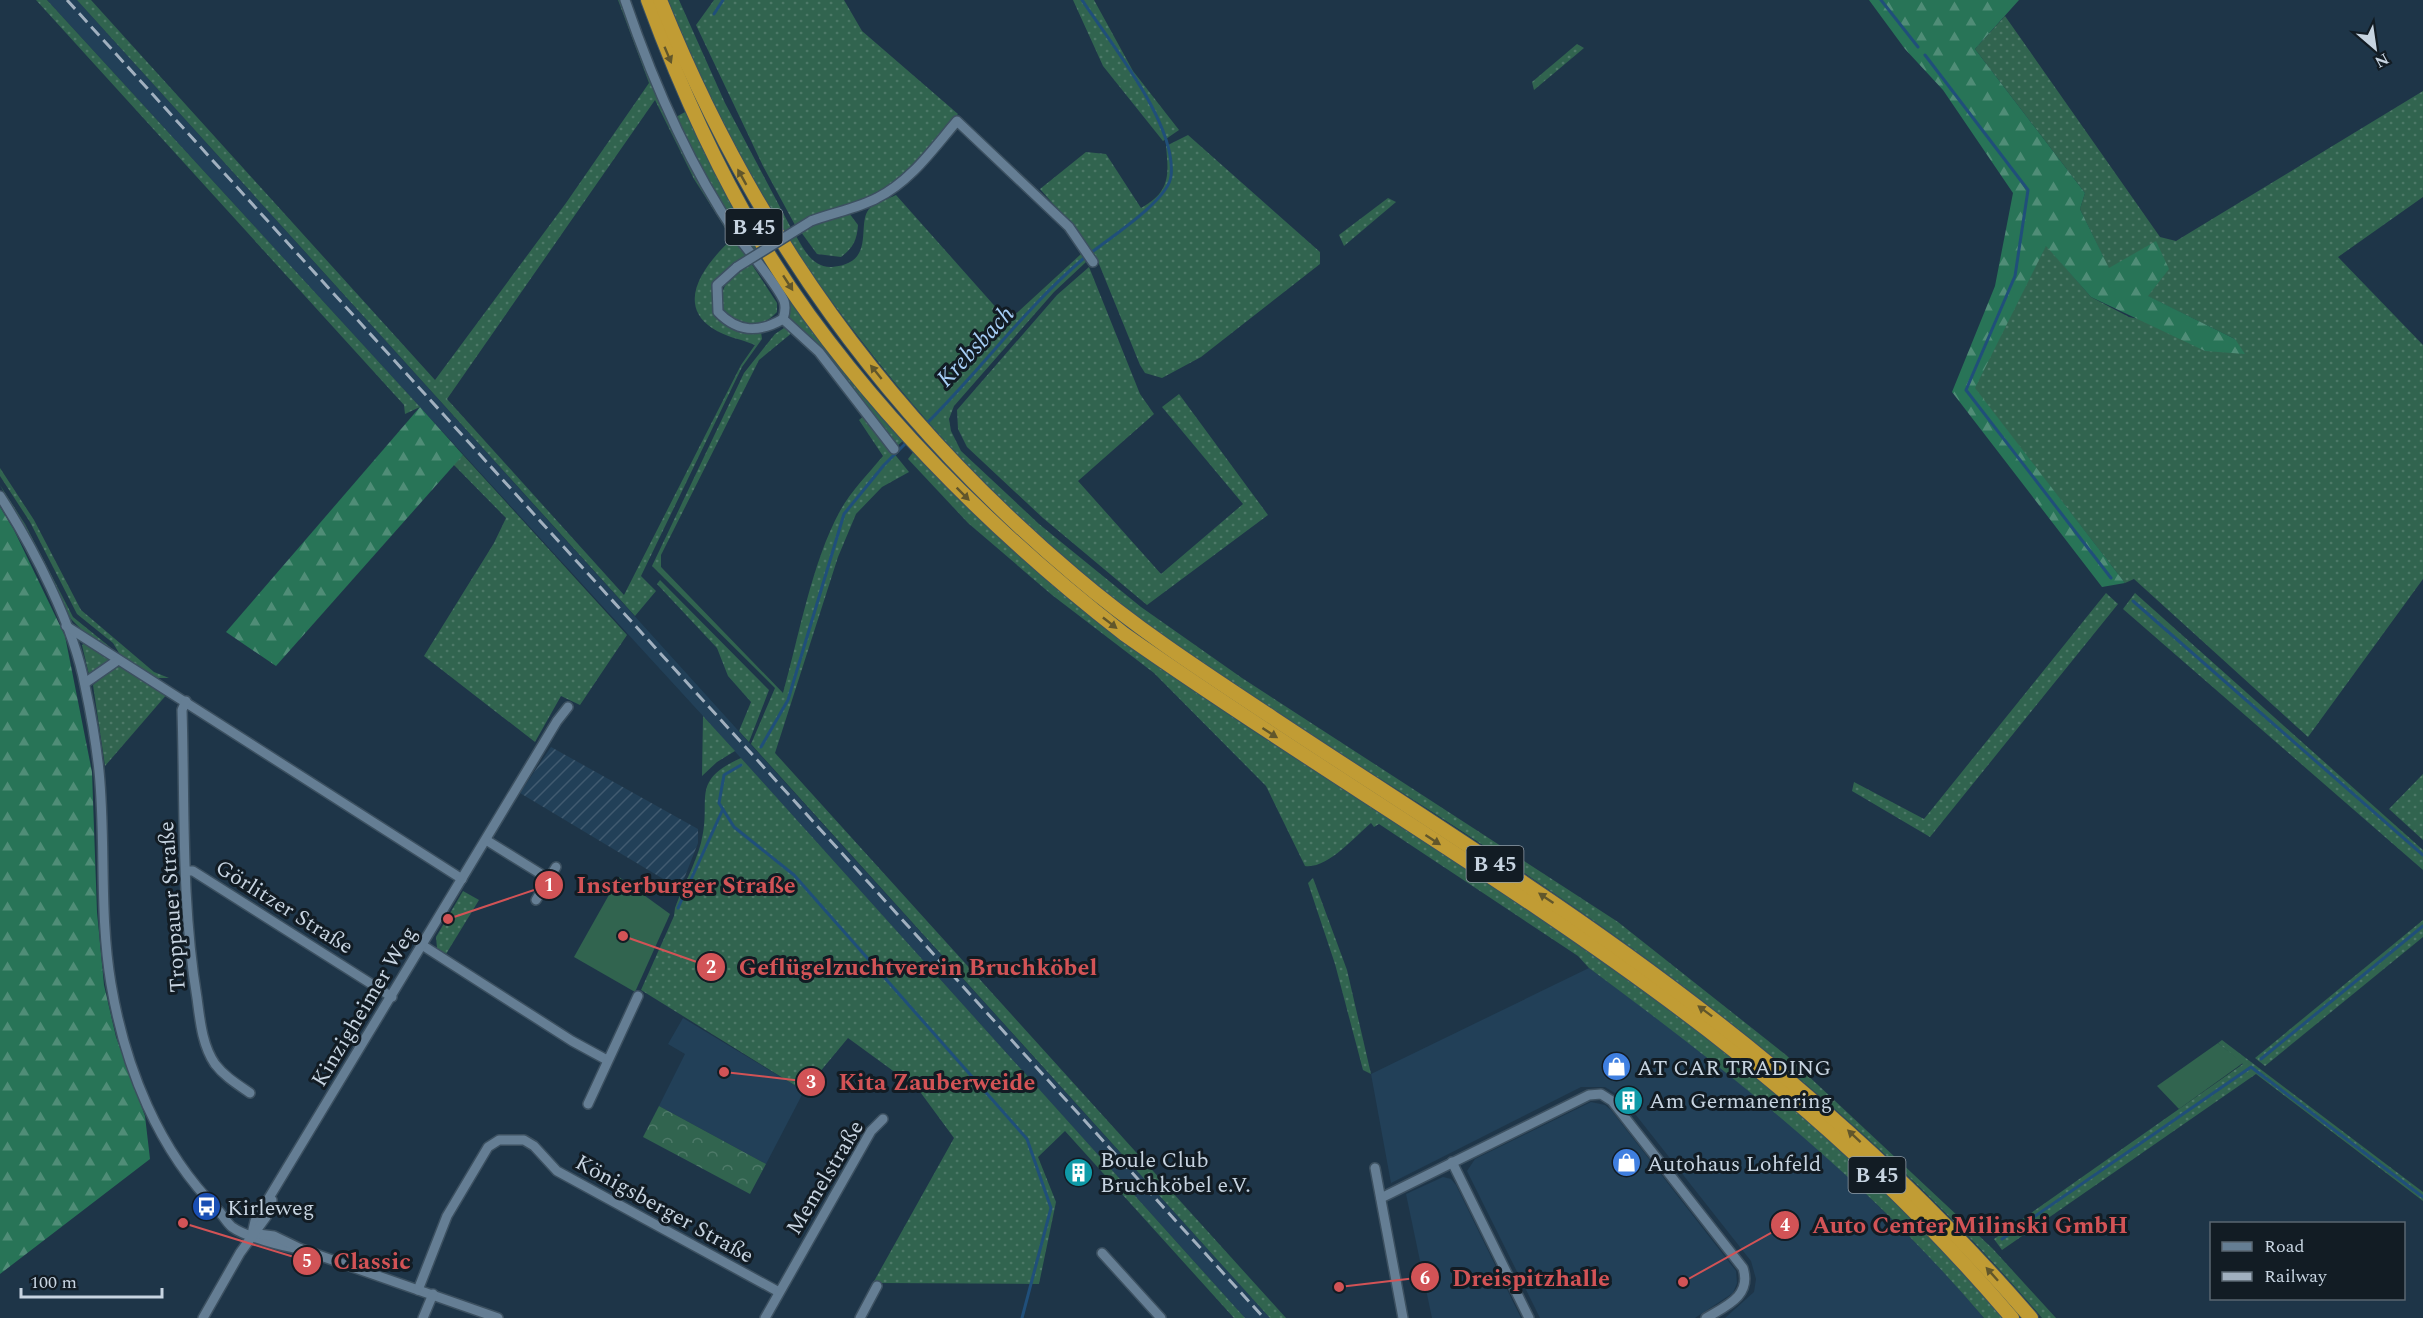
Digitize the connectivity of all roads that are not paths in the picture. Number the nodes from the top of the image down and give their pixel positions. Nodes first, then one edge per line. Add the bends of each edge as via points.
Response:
1 (625, 0) edge
2 (648, 0) edge
3 (660, 0) edge
4 (1093, 262) dead end
5 (783, 319) junction
6 (894, 449) dead end
7 (0, 496) edge
8 (66, 626) junction
9 (118, 660) junction
10 (85, 683) junction
11 (186, 701) junction
12 (568, 707) dead end
13 (486, 840) junction
14 (556, 867) dead end
15 (186, 871) junction
16 (462, 879) junction
17 (549, 879) junction
18 (536, 900) dead end
19 (422, 945) junction
20 (638, 996) dead end
21 (392, 997) junction
22 (607, 1060) junction
23 (250, 1093) dead end
24 (588, 1104) dead end
25 (883, 1119) dead end
26 (1452, 1162) junction
27 (1376, 1168) dead end
28 (1381, 1198) junction
29 (252, 1234) junction
30 (1102, 1253) dead end
31 (877, 1286) dead end
32 (418, 1290) junction
33 (779, 1292) junction
34 (433, 1294) junction
35 (203, 1318) edge
36 (423, 1318) edge
37 (498, 1318) edge
38 (765, 1318) edge
39 (860, 1318) edge
40 (1161, 1318) edge
41 (1403, 1318) edge
42 (1529, 1318) edge
43 (1706, 1318) edge
44 (2012, 1318) edge
45 (2031, 1318) edge

1 - 5 street via 676,129 735,233 784,301
2 -> 44 highway, B 45 via 669,56 730,184 771,256 809,315 922,452 1036,562 1124,634 1585,940 1754,1067 1881,1179 1954,1252
45 -> 3 highway, B 45 via 1890,1169 1759,1053 1590,927 1231,690 1136,623 1044,549 913,418 821,303 742,177
4 - 5 street, bridge via 1069,226 957,121 917,168 889,192 811,221 737,267 717,285 718,312 727,322 746,329 769,327
5 - 6 street via 819,352
7 - 8 street via 20,527
8 - 9 street
8 - 10 street
9 - 10 street
9 - 11 street
10 - 29 street via 99,772 111,984 139,1086 175,1160 195,1187 231,1226
11 - 15 street, Troppauer Straße via 182,710
11 - 16 street
12 - 13 street, Kinzigheimer Weg
13 - 16 street, Kinzigheimer Weg
13 - 17 street
14 - 17 street
15 - 21 street, Görlitzer Straße via 193,871
15 - 23 street, Troppauer Straße via 188,930 203,1038 214,1063
16 - 19 street, Kinzigheimer Weg
17 - 18 street
19 - 21 street, Kinzigheimer Weg
19 - 22 street
20 - 22 street
21 - 29 street, Kinzigheimer Weg via 255,1221
22 - 24 street
25 - 33 street, Memelstraße via 871,1131
26 - 28 street
26 - 42 street
26 - 43 street via 1589,1095 1601,1094 1612,1101 1743,1268 1747,1280 1744,1290 1737,1299
27 - 28 street
28 - 41 street
29 - 32 street via 274,1236
29 - 35 street, Kinzigheimer Weg
30 - 40 street
31 - 39 street
32 - 33 street, Königsberger Straße via 447,1216 488,1147 512,1138 534,1146 557,1171
32 - 34 street
33 - 38 street, Memelstraße
34 - 36 street
34 - 37 street

